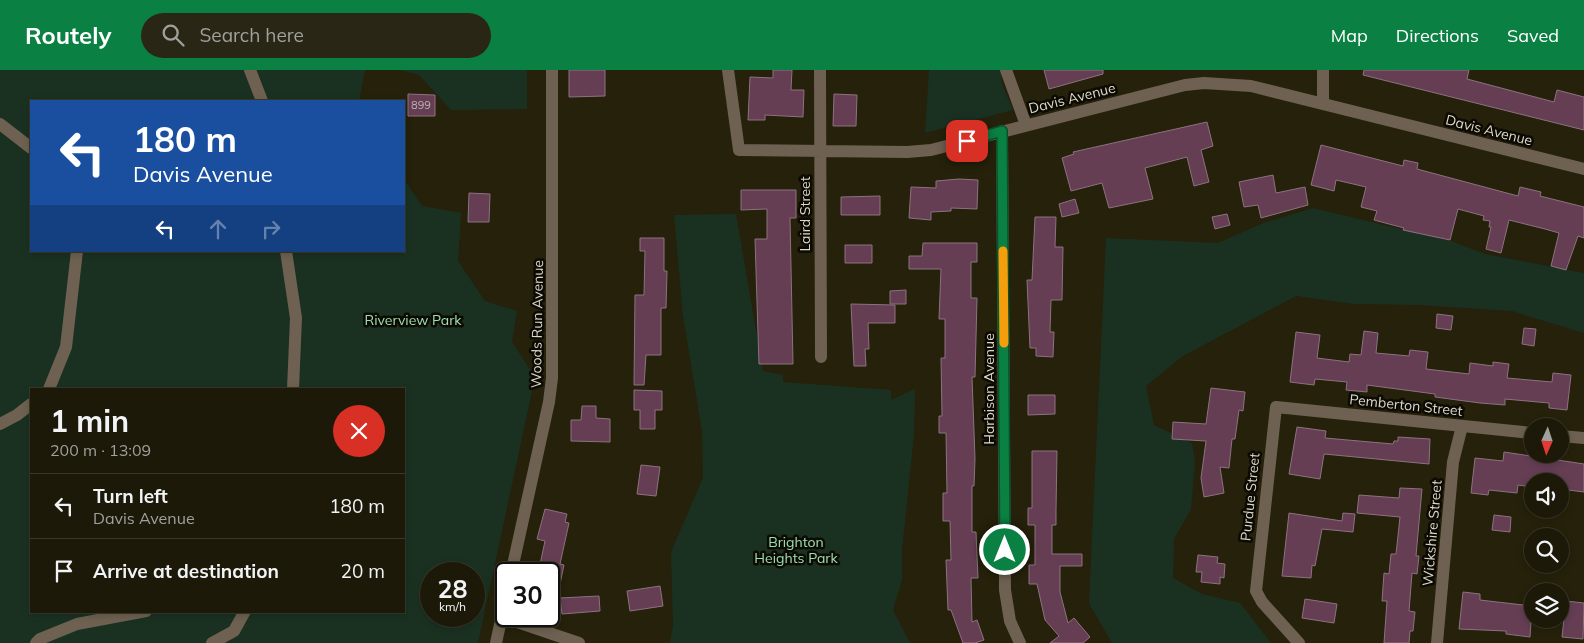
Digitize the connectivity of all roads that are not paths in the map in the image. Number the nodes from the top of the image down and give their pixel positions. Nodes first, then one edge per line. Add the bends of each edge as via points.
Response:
1 (250, 70) edge
2 (552, 70) edge
3 (728, 70) edge
4 (820, 70) edge
5 (1006, 70) edge
6 (1323, 70) edge
7 (262, 100) edge
8 (1323, 104) junction
9 (0, 124) edge
10 (1026, 125) junction
11 (1002, 131) junction
12 (30, 147) edge
13 (819, 150) junction
14 (1584, 169) edge
15 (77, 252) edge
16 (286, 252) edge
17 (821, 357) dead end
18 (49, 388) edge
19 (293, 388) edge
20 (30, 405) edge
21 (1276, 407) joint
22 (0, 424) edge
23 (1462, 426) junction
24 (1524, 432) edge
25 (1569, 437) edge
26 (1584, 438) edge
27 (514, 562) edge
28 (135, 613) edge
29 (244, 613) edge
30 (500, 627) edge
31 (532, 627) edge
32 (36, 643) edge
33 (212, 643) edge
34 (496, 643) edge
35 (579, 643) edge
36 (1020, 643) edge
37 (1299, 643) edge
38 (1437, 643) edge

1 - 7 street
2 - 27 street, Woods Run Avenue via 551,392
3 - 13 street, Davis Avenue via 739,150
4 - 13 street, Laird Street
5 - 10 street
6 - 8 street
8 - 10 street, Davis Avenue via 1251,86 1204,83
8 - 14 street, Davis Avenue
9 - 12 street
10 - 11 street, Davis Avenue
11 - 13 street, Davis Avenue via 923,151
11 - 36 street, Harbison Avenue via 1005,590 1010,622
13 - 17 street, Laird Street
15 - 18 street via 66,346
16 - 19 street via 296,318
20 - 22 street
21 - 23 street, Pemberton Street
21 - 37 street, Purdue Street via 1256,591
23 - 24 street, Pemberton Street
23 - 38 street, Wickshire Street via 1453,462
25 - 26 street
28 - 32 street via 77,624
29 - 33 street via 234,631
30 - 34 street
31 - 35 street

